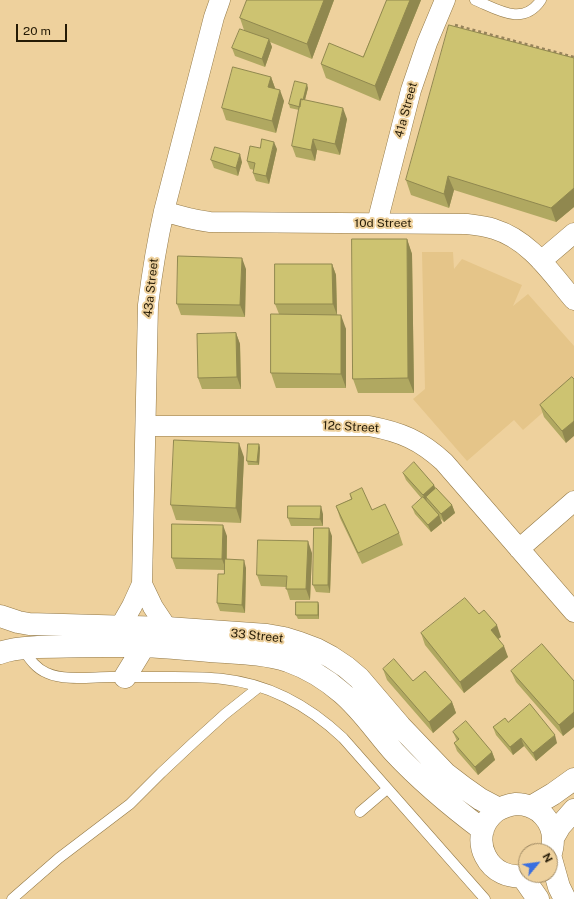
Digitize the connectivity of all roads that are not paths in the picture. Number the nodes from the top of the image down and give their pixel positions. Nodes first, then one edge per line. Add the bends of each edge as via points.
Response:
1 (220, 0) edge
2 (445, 0) edge
3 (474, 0) edge
4 (541, 0) edge
5 (164, 210) junction
6 (377, 223) junction
7 (574, 233) edge
8 (541, 261) junction
9 (574, 300) edge
10 (146, 426) junction
11 (574, 501) edge
12 (519, 549) junction
13 (142, 584) junction
14 (574, 612) edge
15 (0, 616) edge
16 (120, 627) junction
17 (167, 628) junction
18 (144, 646) junction
19 (22, 648) junction
20 (0, 653) edge
21 (125, 677) junction
22 (259, 687) junction
23 (574, 779) edge
24 (387, 789) junction
25 (531, 807) junction
26 (499, 809) junction
27 (574, 810) edge
28 (360, 812) dead end
29 (483, 830) junction
30 (551, 843) edge
31 (554, 843) edge
32 (518, 876) edge
33 (558, 882) edge
34 (529, 883) edge
35 (12, 899) edge
36 (485, 899) edge
37 (538, 899) edge
38 (565, 899) edge

1 - 5 street, 43a Street
2 - 6 street, 41a Street via 418,66
3 - 4 lane via 510,15 528,13
5 - 6 street, 10d Street via 183,218 210,222
5 - 10 street, 43a Street via 154,257 148,305
6 - 8 street, 10d Street via 481,225 515,238
7 - 8 street
8 - 9 street, 10d Street
10 - 12 street, 12c Street via 369,426 402,434 422,444 444,462
10 - 13 street, 43a Street
11 - 12 street
12 - 14 street, 12c Street
13 - 16 street, 43a Street
13 - 17 street, 43a Street
15 - 16 street, 33 Street via 29,624
16 - 17 street, 33 Street
17 - 26 street, 33 Street via 284,638 331,657 359,678 446,774
18 - 19 street, 33 Street
18 - 21 street
18 - 29 street, 33 Street via 257,654 288,662 318,675 355,706 414,774
19 - 20 street, 33 Street
19 - 21 lane via 34,665 53,676
21 - 22 lane via 223,679
22 - 24 lane via 282,695 314,714 343,738
22 - 35 lane via 193,743 130,804 59,858
23 - 25 street
24 - 28 lane
24 - 36 lane
25 - 26 street via 515,804
25 - 30 street via 549,822 552,830
26 - 29 street via 492,814
27 - 31 street via 560,826
29 - 32 street via 482,848 490,864 504,874
33 - 38 street
34 - 37 street

